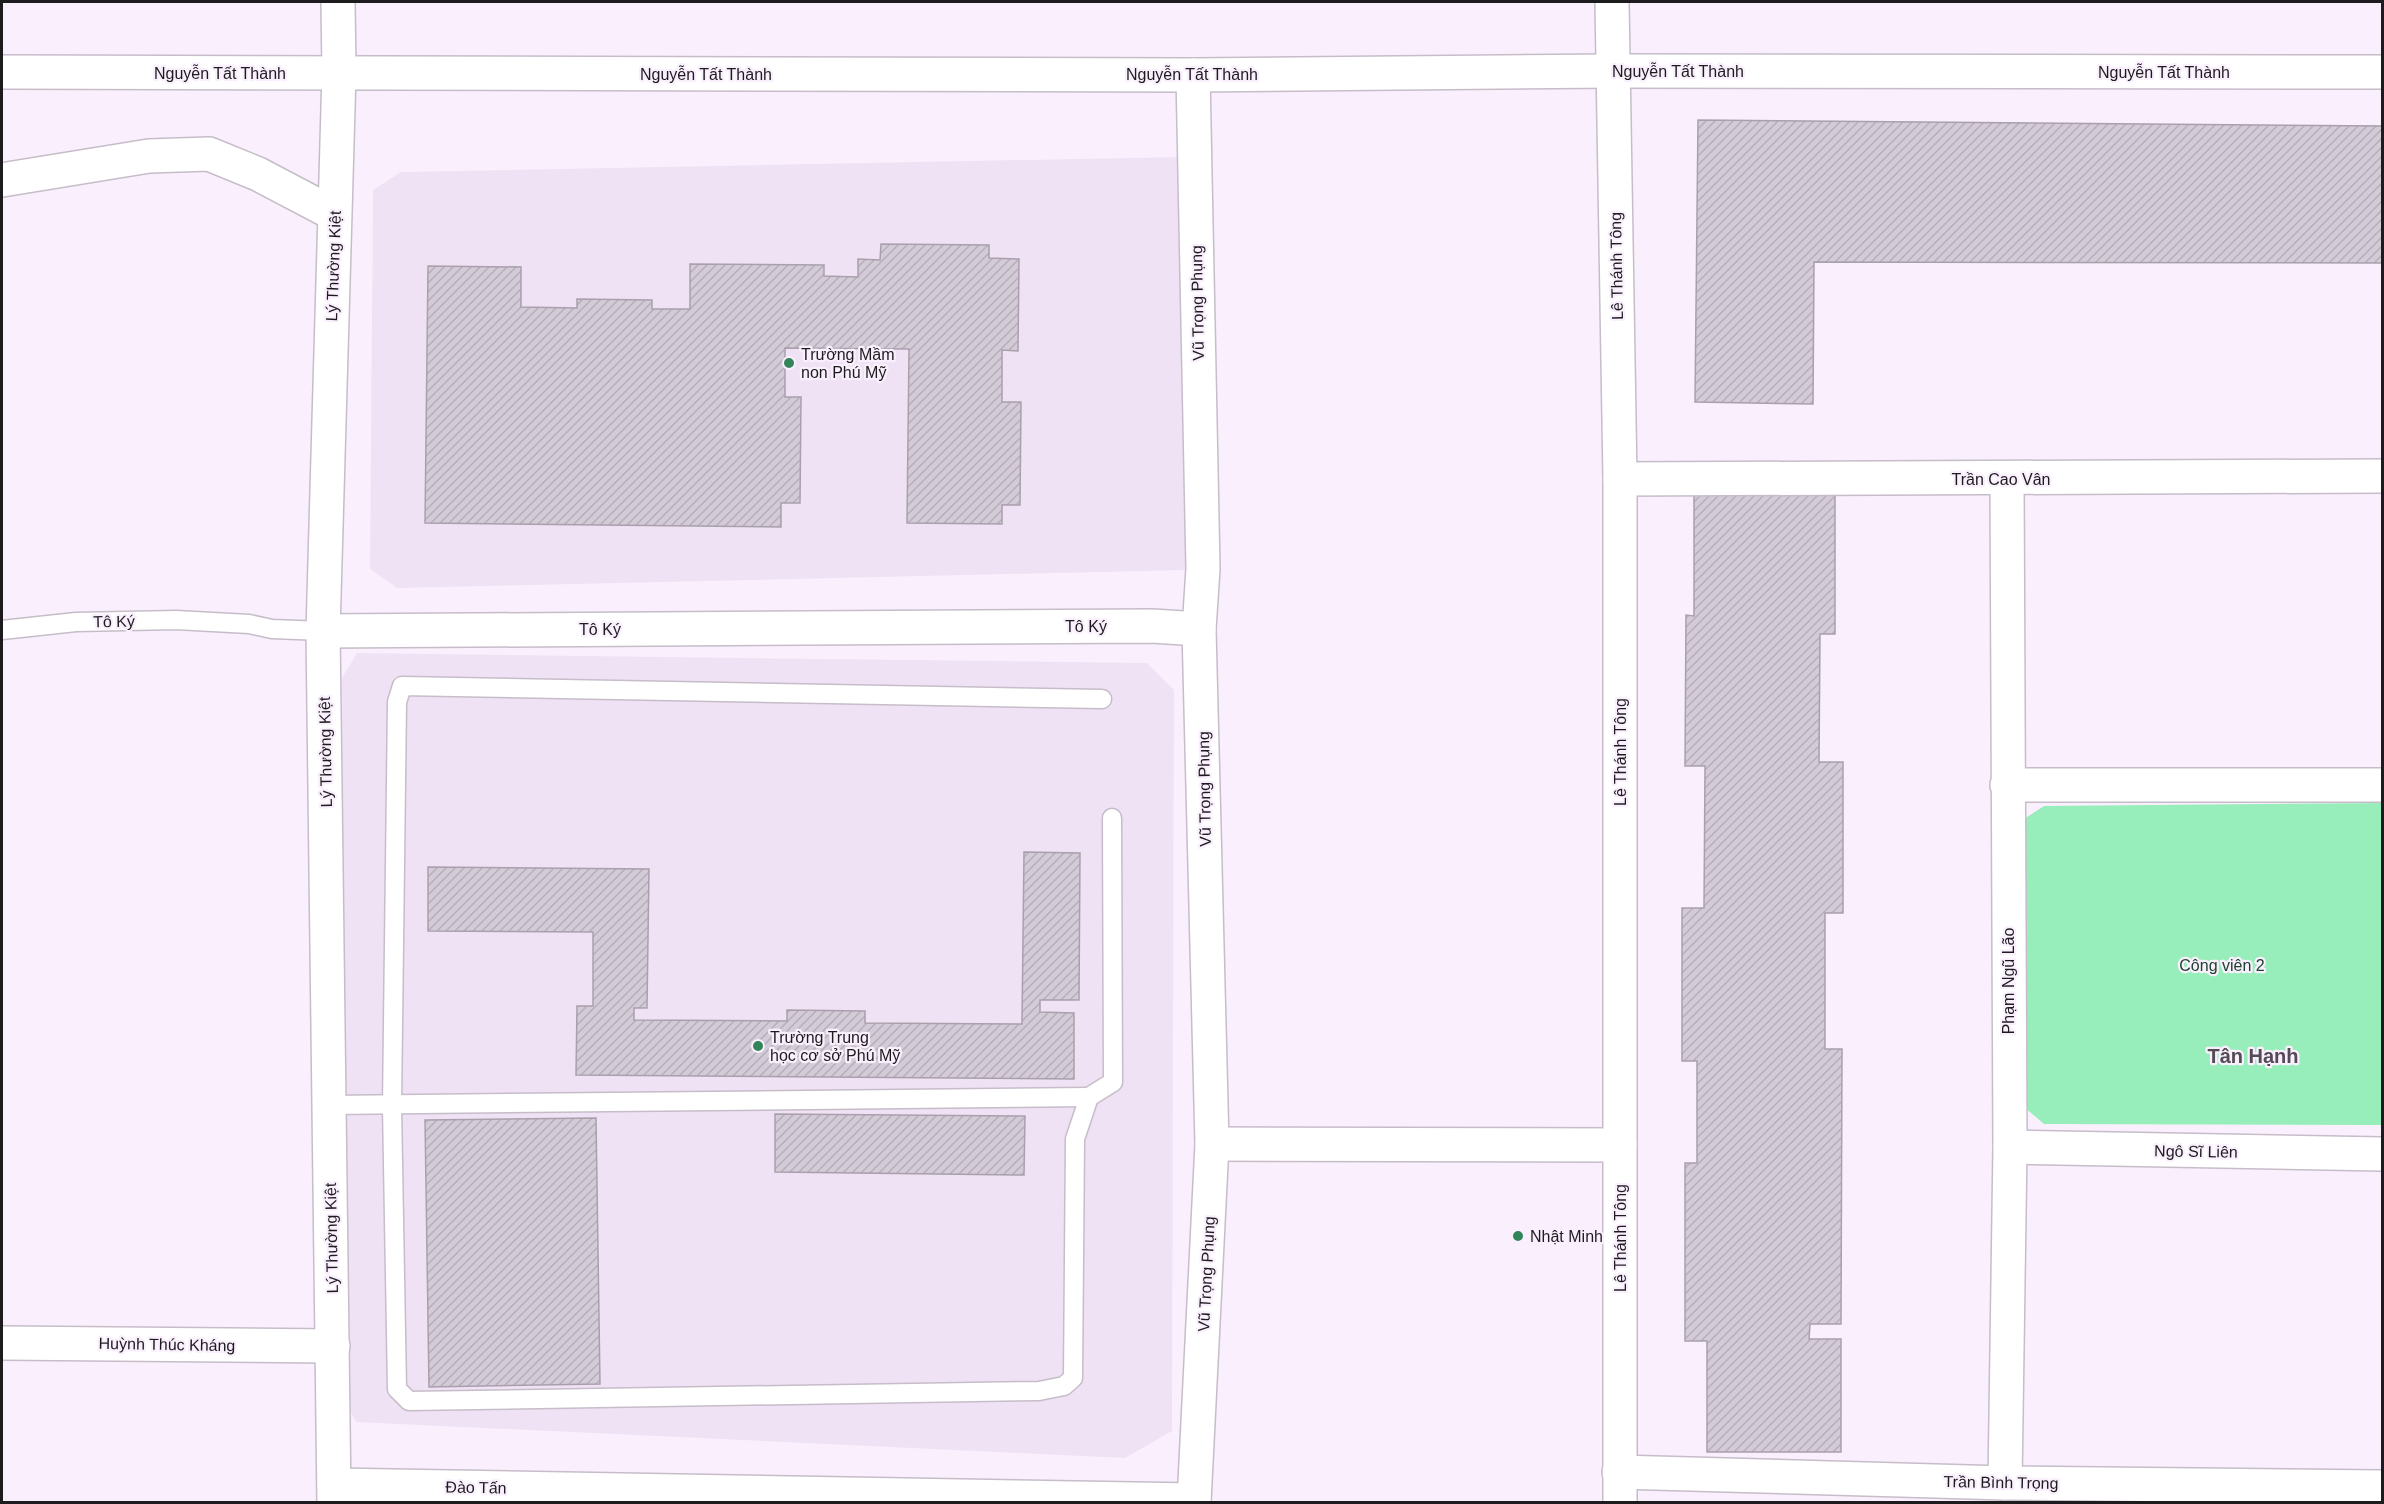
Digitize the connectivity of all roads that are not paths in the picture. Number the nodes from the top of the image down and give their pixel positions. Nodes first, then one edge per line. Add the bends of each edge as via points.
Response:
1 (338, 2) edge
2 (1612, 2) edge
3 (1613, 71) junction
4 (2, 72) edge
5 (2382, 72) edge
6 (339, 73) junction
7 (1192, 75) junction
8 (2, 180) edge
9 (334, 214) junction
10 (2382, 476) edge
11 (1620, 479) junction
12 (2007, 479) junction
13 (1199, 629) junction
14 (2, 630) edge
15 (323, 631) junction
16 (1102, 699) dead end
17 (2007, 785) junction
18 (2382, 785) edge
19 (1112, 818) dead end
20 (1089, 1096) junction
21 (330, 1105) junction
22 (392, 1106) junction
23 (1212, 1144) junction
24 (1620, 1145) junction
25 (2010, 1147) junction
26 (2382, 1154) edge
27 (2, 1343) edge
28 (333, 1346) junction
29 (2005, 1483) junction
30 (1620, 1487) edge
31 (2382, 1487) edge
32 (334, 1494) edge
33 (1194, 1501) edge

1 - 6 street, Lý Thường Kiệt
2 - 3 street, Lê Thánh Tông
3 - 5 street, Nguyễn Tất Thành
3 - 7 street, Nguyễn Tất Thành
3 - 11 street, Lê Thánh Tông
4 - 6 street, Nguyễn Tất Thành
6 - 7 street, Nguyễn Tất Thành
6 - 9 street, Lý Thường Kiệt
7 - 13 street, Vũ Trọng Phụng via 1203,569
8 - 9 street via 149,156 209,154 258,174
9 - 15 street, Lý Thường Kiệt
10 - 12 street, Trần Cao Vân
11 - 12 street, Trần Cao Vân
11 - 24 street, Lê Thánh Tông
12 - 17 street, Phạm Ngũ Lão
13 - 15 street, Tô Ký via 1140,626
13 - 23 street, Vũ Trọng Phụng
14 - 15 lane, Tô Ký via 76,622 176,620
15 - 21 street, Lý Thường Kiệt
16 - 22 lane via 402,686 397,702
17 - 18 street
17 - 25 street, Phạm Ngũ Lão
19 - 20 lane via 1113,1082
20 - 22 lane
20 - 22 lane via 1075,1138 1073,1378 1064,1386 1039,1391 648,1398 409,1401 397,1389
21 - 22 lane
21 - 28 street, Lý Thường Kiệt
23 - 24 street
23 - 33 street, Vũ Trọng Phụng
24 - 30 street, Lê Thánh Tông
25 - 26 street, Ngô Sĩ Liên
25 - 29 street, Phạm Ngũ Lão
27 - 28 street, Huỳnh Thúc Kháng
28 - 32 street, Lý Thường Kiệt
29 - 30 street, Trần Bình Trọng
29 - 31 street, Trần Bình Trọng
32 - 33 street, Đào Tấn

